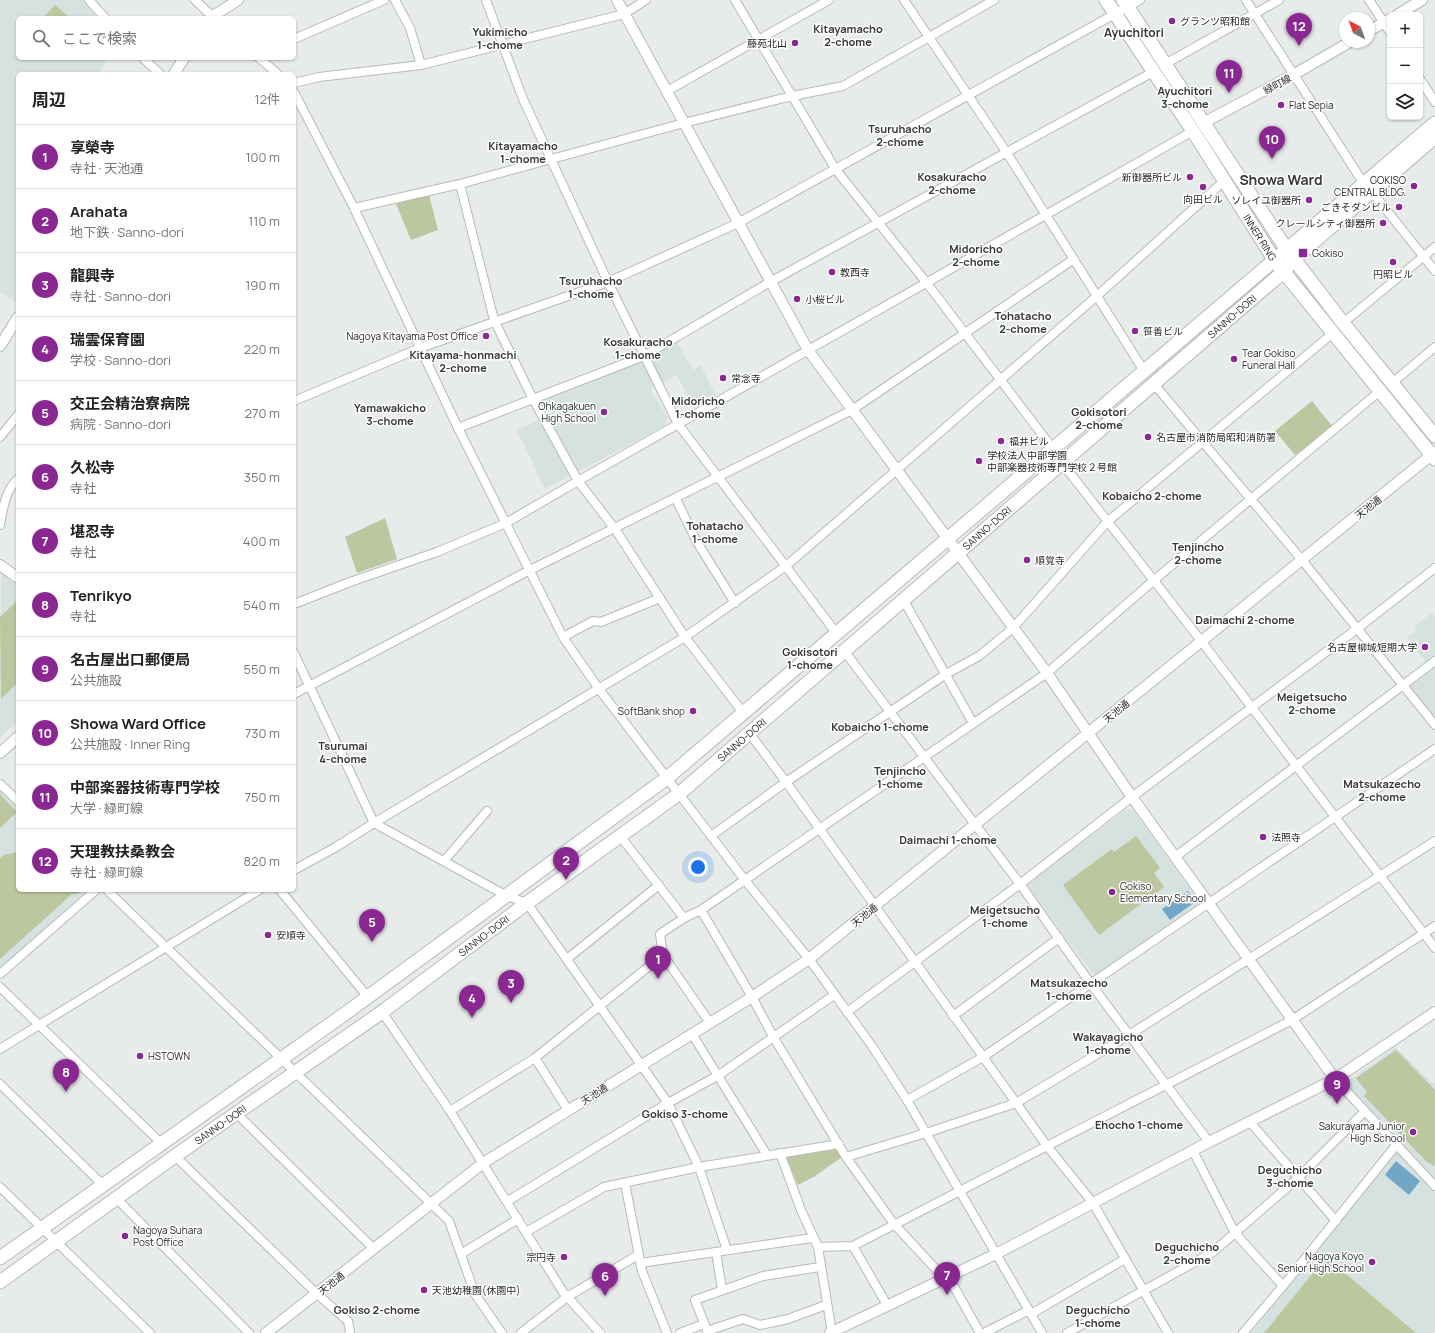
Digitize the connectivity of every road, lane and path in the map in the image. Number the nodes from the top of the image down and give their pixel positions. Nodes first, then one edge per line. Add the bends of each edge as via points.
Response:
1 (89, 0) edge
2 (195, 0) edge
3 (238, 0) edge
4 (384, 0) edge
5 (395, 0) edge
6 (486, 0) edge
7 (617, 0) edge
8 (646, 0) edge
9 (735, 0) edge
10 (830, 0) edge
11 (904, 0) edge
12 (994, 0) edge
13 (1106, 0) edge
14 (1140, 0) edge
15 (1246, 0) edge
16 (1279, 0) edge
17 (1369, 0) edge
18 (1422, 0) edge
19 (1125, 4) edge
20 (1402, 12) edge
21 (1114, 13) junction
22 (1255, 13) junction
23 (624, 14) junction
24 (103, 16) edge
25 (211, 16) edge
26 (214, 16) edge
27 (1387, 21) edge
28 (1375, 28) edge
29 (930, 35) junction
30 (296, 38) edge
31 (758, 41) junction
32 (504, 43) junction
33 (1340, 48) edge
34 (145, 60) edge
35 (183, 60) edge
36 (260, 60) edge
37 (1165, 64) junction
38 (421, 65) junction
39 (158, 72) edge
40 (175, 72) edge
41 (276, 72) edge
42 (1154, 72) junction
43 (1293, 75) junction
44 (296, 83) edge
45 (1423, 83) edge
46 (667, 91) junction
47 (969, 95) junction
48 (296, 96) edge
49 (792, 96) junction
50 (1435, 102) edge
51 (684, 123) junction
52 (1203, 123) junction
53 (1435, 123) edge
54 (1193, 131) junction
55 (1435, 137) edge
56 (1008, 153) junction
57 (551, 160) junction
58 (836, 170) junction
59 (1224, 181) junction
60 (460, 184) junction
61 (1368, 188) junction
62 (354, 208) junction
63 (1046, 215) junction
64 (877, 222) junction
65 (738, 223) junction
66 (1435, 247) edge
67 (1291, 255) junction
68 (1423, 256) junction
69 (1074, 259) junction
70 (1275, 260) junction
71 (1435, 271) edge
72 (1283, 272) junction
73 (608, 282) junction
74 (770, 282) junction
75 (926, 282) junction
76 (1096, 296) junction
77 (494, 320) junction
78 (16, 321) edge
79 (1343, 323) junction
80 (1333, 333) junction
81 (966, 334) junction
82 (0, 346) edge
83 (1435, 347) edge
84 (420, 348) junction
85 (808, 350) junction
86 (644, 356) junction
87 (1144, 371) junction
88 (1001, 379) junction
89 (1392, 383) junction
90 (1154, 384) junction
91 (1380, 392) junction
92 (534, 398) junction
93 (296, 400) edge
94 (852, 410) junction
95 (16, 417) edge
96 (678, 424) junction
97 (458, 428) junction
98 (1435, 436) edge
99 (0, 437) edge
100 (1204, 442) junction
101 (1053, 449) junction
102 (1434, 456) edge
103 (1062, 463) junction
104 (896, 471) junction
105 (719, 478) junction
106 (16, 481) edge
107 (578, 481) junction
108 (676, 499) junction
109 (1251, 499) junction
110 (1107, 522) junction
111 (506, 523) junction
112 (0, 525) edge
113 (615, 529) junction
114 (947, 540) junction
115 (959, 553) junction
116 (1302, 560) junction
117 (0, 565) edge
118 (786, 566) junction
119 (1435, 568) edge
120 (528, 571) junction
121 (16, 577) edge
122 (1153, 581) junction
123 (660, 598) junction
124 (904, 601) junction
125 (296, 603) edge
126 (735, 603) junction
127 (1014, 628) junction
128 (1358, 628) junction
129 (837, 634) junction
130 (563, 637) junction
131 (685, 638) junction
132 (1202, 642) junction
133 (845, 652) junction
134 (296, 658) edge
135 (1435, 661) edge
136 (946, 674) junction
137 (1047, 674) junction
138 (1404, 685) junction
139 (309, 686) junction
140 (599, 689) junction
141 (296, 693) edge
142 (1252, 708) junction
143 (890, 711) junction
144 (744, 714) junction
145 (973, 723) junction
146 (1435, 725) edge
147 (750, 734) junction
148 (1088, 734) junction
149 (16, 739) edge
150 (1435, 748) edge
151 (0, 754) edge
152 (924, 757) junction
153 (1296, 767) junction
154 (667, 778) junction
155 (786, 782) junction
156 (0, 784) edge
157 (680, 793) junction
158 (1132, 797) junction
159 (16, 799) edge
160 (487, 811) dead end
161 (1335, 818) junction
162 (374, 822) junction
163 (973, 824) junction
164 (820, 829) junction
165 (620, 836) junction
166 (711, 836) junction
167 (1435, 841) edge
168 (1175, 857) junction
169 (444, 862) junction
170 (296, 869) edge
171 (1380, 876) junction
172 (744, 879) junction
173 (1020, 884) junction
174 (659, 885) junction
175 (94, 892) edge
176 (109, 892) edge
177 (256, 892) edge
178 (282, 892) edge
179 (507, 896) junction
180 (1208, 902) junction
181 (527, 903) junction
182 (875, 907) junction
183 (701, 910) junction
184 (684, 918) junction
185 (1435, 926) edge
186 (1424, 934) junction
187 (1059, 938) junction
188 (167, 948) junction
189 (1435, 948) edge
190 (663, 955) junction
191 (567, 959) junction
192 (809, 959) junction
193 (1249, 959) junction
194 (916, 963) junction
195 (0, 974) edge
196 (1091, 984) junction
197 (0, 987) edge
198 (834, 995) junction
199 (367, 996) junction
200 (752, 997) junction
201 (600, 1006) junction
202 (382, 1012) junction
203 (847, 1012) junction
204 (1435, 1012) edge
205 (953, 1016) junction
206 (1292, 1020) junction
207 (710, 1023) junction
208 (40, 1026) junction
209 (692, 1034) junction
210 (1129, 1035) junction
211 (774, 1038) junction
212 (0, 1050) edge
213 (983, 1057) junction
214 (282, 1058) junction
215 (535, 1058) junction
216 (642, 1064) junction
217 (295, 1073) junction
218 (719, 1076) junction
219 (1335, 1078) junction
220 (0, 1084) edge
221 (1166, 1084) junction
222 (907, 1100) junction
223 (668, 1103) junction
224 (1016, 1103) junction
225 (568, 1110) junction
226 (450, 1111) junction
227 (1366, 1111) junction
228 (237, 1114) junction
229 (1250, 1122) junction
230 (926, 1133) junction
231 (1209, 1142) junction
232 (161, 1143) junction
233 (839, 1144) junction
234 (1397, 1144) junction
235 (1047, 1146) junction
236 (1193, 1151) junction
237 (780, 1153) junction
238 (767, 1154) junction
239 (175, 1156) junction
240 (846, 1156) junction
241 (483, 1163) junction
242 (699, 1167) junction
243 (1298, 1178) junction
244 (625, 1183) junction
245 (102, 1185) junction
246 (1435, 1186) edge
247 (0, 1187) edge
248 (960, 1192) junction
249 (116, 1198) junction
250 (508, 1201) junction
251 (432, 1203) junction
252 (1093, 1203) junction
253 (518, 1219) junction
254 (1336, 1221) junction
255 (894, 1224) junction
256 (43, 1228) junction
257 (526, 1232) junction
258 (1235, 1233) junction
259 (812, 1238) junction
260 (56, 1241) junction
261 (853, 1246) junction
262 (818, 1247) junction
263 (374, 1249) junction
264 (727, 1250) junction
265 (716, 1252) junction
266 (461, 1254) junction
267 (996, 1254) junction
268 (0, 1258) edge
269 (639, 1259) junction
270 (1125, 1259) junction
271 (820, 1267) junction
272 (946, 1277) junction
273 (0, 1282) edge
274 (1283, 1286) junction
275 (722, 1290) junction
276 (1143, 1290) junction
277 (317, 1294) junction
278 (567, 1297) junction
279 (826, 1304) junction
280 (887, 1305) junction
281 (1030, 1312) junction
282 (706, 1329) edge
283 (150, 1333) edge
284 (249, 1333) edge
285 (266, 1333) edge
286 (350, 1333) edge
287 (502, 1333) edge
288 (521, 1333) edge
289 (600, 1333) edge
290 (667, 1333) edge
291 (680, 1333) edge
292 (831, 1333) edge
293 (980, 1333) edge
294 (984, 1333) edge
295 (1042, 1333) edge
296 (1067, 1333) edge
297 (1168, 1333) edge
298 (1243, 1333) edge

1 - 24 street
2 - 25 street
3 - 26 street
4 - 30 street
5 - 38 street via 410,28
6 - 32 street
7 - 23 street
8 - 23 street
9 - 31 street
10 - 31 street
11 - 29 street
12 - 29 street
13 - 21 main road, INNER RING
14 - 19 street
15 - 22 street
16 - 22 street
17 - 27 street
18 - 20 street
19 - 21 street
19 - 37 main road, INNER RING
21 - 42 main road, INNER RING
21 - 47 street
22 - 37 street
22 - 43 street
23 - 32 street
23 - 46 street
27 - 28 street
29 - 47 street
29 - 49 street via 843,86
31 - 46 street
31 - 49 street
32 - 38 street
32 - 57 street via 523,99
33 - 43 street, 緑町線
34 - 39 street
35 - 40 street
36 - 41 street
37 - 52 main road, INNER RING
38 - 44 street via 319,77
42 - 54 main road, INNER RING
42 - 56 street
43 - 52 street, 緑町線
43 - 61 street
45 - 50 street
46 - 51 street
47 - 56 street
47 - 58 street
48 - 62 street
49 - 51 street
49 - 58 street
51 - 57 street
51 - 65 street
52 - 67 main road, INNER RING
53 - 61 main road, SANNO-DORI
54 - 59 main road, INNER RING
54 - 63 street
55 - 61 main road, SANNO-DORI
56 - 63 street
56 - 64 street
57 - 60 street
57 - 73 street
58 - 64 street
58 - 65 street
59 - 70 main road, INNER RING
59 - 76 street
60 - 62 street
60 - 77 street
61 - 67 main road, SANNO-DORI
61 - 68 street
62 - 84 street
63 - 69 street
63 - 75 street
64 - 74 street
64 - 75 street
65 - 73 street
65 - 74 street
66 - 68 street
67 - 70 main road, SANNO-DORI
67 - 72 main road, SANNO-DORI
67 - 79 main road, INNER RING
68 - 71 street
68 - 79 street
69 - 76 street
69 - 81 street
70 - 72 main road, INNER RING
70 - 87 main road, SANNO-DORI
72 - 80 main road, INNER RING
72 - 90 main road, SANNO-DORI
73 - 77 street
73 - 86 street
74 - 85 street
74 - 86 street
75 - 81 street
75 - 85 street
76 - 87 street
76 - 88 street
77 - 84 street
77 - 92 street
78 - 82 street
79 - 89 main road, INNER RING
80 - 91 main road, INNER RING
80 - 100 street
81 - 88 street
81 - 94 street
83 - 89 street
84 - 93 street
84 - 97 street
85 - 94 street
85 - 96 street
86 - 92 street
86 - 96 street
87 - 101 main road, SANNO-DORI
88 - 101 street
88 - 104 street
89 - 98 main road, INNER RING
90 - 100 street
90 - 103 main road, SANNO-DORI
91 - 102 main road, INNER RING
91 - 109 street
92 - 97 street
92 - 107 street
94 - 104 street
94 - 105 street
95 - 99 street
96 - 105 street
96 - 107 street
97 - 111 street
100 - 109 street
100 - 110 street
101 - 114 main road, SANNO-DORI
102 - 116 street, 天池通
103 - 110 street
103 - 115 main road, SANNO-DORI
104 - 114 street
104 - 118 street
105 - 108 street
105 - 118 street
106 - 112 street via 5,500
107 - 111 street
107 - 113 street
108 - 113 street
108 - 126 street via 697,542
109 - 116 street
109 - 122 street
110 - 122 street
110 - 127 street
111 - 120 street
111 - 125 street via 437,552
113 - 120 street
113 - 123 street
114 - 115 street
114 - 129 main road, SANNO-DORI
115 - 124 main road, SANNO-DORI
115 - 127 street
116 - 128 street
116 - 132 street, 天池通
117 - 121 street
118 - 126 street
118 - 129 street
119 - 128 street
120 - 130 street
120 - 139 street
122 - 132 street
122 - 137 street
123 - 130 street via 601,622 593,621
123 - 131 street
124 - 133 main road, SANNO-DORI
124 - 136 street
126 - 131 street
127 - 136 street via 979,656
127 - 137 street
128 - 138 street
128 - 142 street
129 - 144 main road, SANNO-DORI
130 - 140 street
131 - 140 street
131 - 144 street
132 - 142 street
132 - 148 street, 天池通
133 - 143 street
133 - 147 main road, SANNO-DORI
134 - 139 street
135 - 138 street
136 - 143 street
136 - 145 street
137 - 145 street
137 - 148 street
138 - 146 street
138 - 153 street
139 - 141 street
139 - 162 street
140 - 154 street
140 - 162 street
142 - 153 street
142 - 158 street
143 - 152 street
143 - 155 street
144 - 154 main road, SANNO-DORI
145 - 152 street
147 - 155 street
147 - 157 main road, SANNO-DORI
148 - 158 street
148 - 163 street, 天池通
149 - 151 street
150 - 161 street
152 - 163 street
152 - 164 street
153 - 161 street
153 - 168 street
154 - 157 street
154 - 179 main road, SANNO-DORI
155 - 164 street
155 - 166 street
156 - 159 street
157 - 165 main road, SANNO-DORI
157 - 166 street
158 - 168 street
158 - 173 street
160 - 169 street
161 - 171 street
161 - 180 street
162 - 169 street
162 - 170 street
163 - 173 street
163 - 182 street, 天池通
164 - 172 street
164 - 182 street
165 - 174 street
165 - 181 main road, SANNO-DORI
166 - 172 street
167 - 171 street
168 - 180 street
169 - 179 street
171 - 186 street
171 - 193 street
172 - 183 street
172 - 192 street
173 - 187 street
173 - 194 street
174 - 184 street
174 - 191 street
175 - 195 street
176 - 188 street
177 - 188 street
178 - 199 street
179 - 181 street
179 - 199 main road, SANNO-DORI
180 - 193 street
180 - 196 street
181 - 191 street
181 - 202 main road, SANNO-DORI
182 - 192 street, 天池通
182 - 194 street
183 - 184 street
183 - 200 street
184 - 190 street via 660,934
185 - 186 street
186 - 189 street
186 - 206 street
187 - 196 street
187 - 205 street
188 - 208 street
188 - 214 street
190 - 201 street
190 - 207 street
191 - 201 street
192 - 198 street
192 - 200 street, 天池通
193 - 206 street
193 - 210 street
194 - 203 street
194 - 205 street
196 - 210 street
196 - 213 street
197 - 208 street
198 - 203 street
198 - 211 street
199 - 214 main road, SANNO-DORI
200 - 207 street, 天池通
200 - 211 street
201 - 215 street
201 - 216 street
202 - 217 main road, SANNO-DORI
202 - 226 street
203 - 222 street
204 - 219 street
205 - 213 street
206 - 219 street
206 - 221 street
207 - 209 street, 天池通
208 - 212 street
208 - 232 street
209 - 216 street, 天池通
209 - 218 street
210 - 221 street
210 - 224 street
211 - 218 street
211 - 233 street
213 - 222 street
213 - 224 street
214 - 217 street
214 - 232 main road, SANNO-DORI
215 - 225 street
215 - 226 street
216 - 223 street
216 - 225 street, 天池通
217 - 228 main road, SANNO-DORI
217 - 251 street
218 - 223 street
218 - 238 street
219 - 227 street
219 - 229 street
220 - 245 street
221 - 231 street
221 - 235 street
222 - 230 street
223 - 242 street
223 - 250 street
224 - 230 street
224 - 235 street
225 - 241 street, 天池通
226 - 241 street
227 - 234 street
227 - 243 street
228 - 239 main road, SANNO-DORI
228 - 263 street
229 - 231 street
229 - 243 street
230 - 240 street
230 - 248 street
231 - 236 street
232 - 245 main road, SANNO-DORI
233 - 237 street
233 - 240 street
234 - 246 street
234 - 254 street
235 - 248 street
235 - 252 street
236 - 252 street
236 - 258 street
237 - 238 street
237 - 259 street
238 - 242 street
239 - 249 main road, SANNO-DORI
239 - 277 street
240 - 255 street
241 - 250 street
241 - 251 street, 天池通
242 - 244 street
242 - 264 street
243 - 254 street
243 - 258 street
244 - 257 street via 604,1187
244 - 269 street
245 - 256 main road, SANNO-DORI
247 - 256 street
248 - 255 street
248 - 267 street
249 - 260 main road, SANNO-DORI
249 - 284 street
250 - 253 street
251 - 263 street, 天池通
251 - 266 street via 449,1221
252 - 267 street
252 - 270 street
253 - 257 street
253 - 266 street
254 - 274 street
255 - 261 street
255 - 272 street
256 - 260 street
256 - 268 main road, SANNO-DORI
257 - 278 street
258 - 274 street
258 - 276 street via 1213,1252
259 - 262 street
259 - 264 street
260 - 273 main road, SANNO-DORI
260 - 283 street
261 - 262 street
261 - 280 street
262 - 271 street
263 - 277 street, 天池通
264 - 265 street
265 - 269 street
265 - 275 street
266 - 287 street via 475,1294
267 - 272 street
267 - 281 street
269 - 278 street
269 - 290 street
270 - 276 street
270 - 281 street
271 - 275 street via 763,1276
271 - 279 street
272 - 280 street
272 - 293 street
274 - 298 street
275 - 282 street via 695,1300
276 - 296 street
276 - 297 street
277 - 285 street, 天池通
277 - 286 street via 348,1321
278 - 288 street
278 - 289 street
279 - 282 street via 788,1319 760,1325 743,1319
279 - 292 street
280 - 292 street
281 - 294 street
281 - 295 street
282 - 291 street

